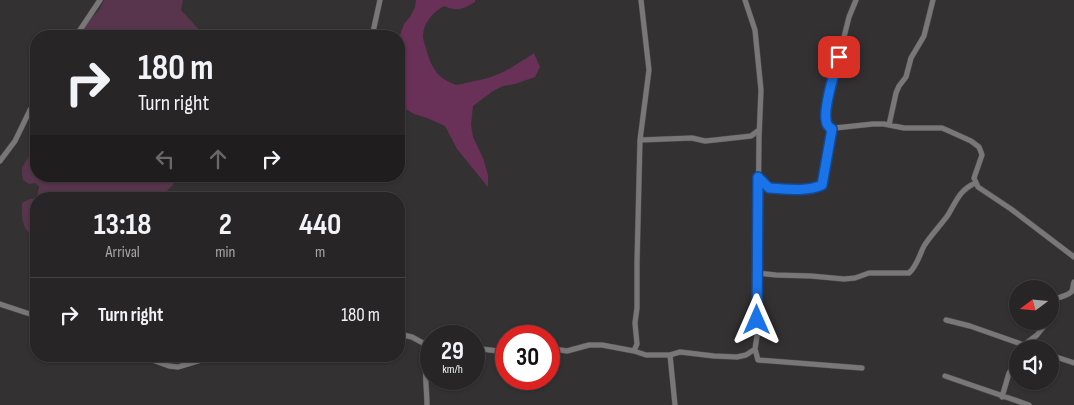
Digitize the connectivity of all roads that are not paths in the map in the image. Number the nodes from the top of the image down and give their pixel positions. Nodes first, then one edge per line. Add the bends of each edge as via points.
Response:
1 (100, 0) edge
2 (380, 0) edge
3 (641, 0) edge
4 (745, 0) edge
5 (856, 0) edge
6 (933, 0) edge
7 (80, 30) edge
8 (373, 30) edge
9 (30, 110) edge
10 (888, 125) junction
11 (832, 129) junction
12 (759, 130) junction
13 (640, 140) junction
14 (0, 160) edge
15 (758, 177) junction
16 (975, 183) junction
17 (1074, 258) edge
18 (758, 273) junction
19 (1074, 282) edge
20 (1059, 298) edge
21 (0, 304) edge
22 (30, 314) edge
23 (946, 320) dead end
24 (1041, 330) edge
25 (405, 335) edge
26 (1032, 340) edge
27 (420, 341) edge
28 (1009, 341) edge
29 (755, 349) junction
30 (560, 350) edge
31 (634, 351) junction
32 (670, 355) junction
33 (1059, 359) edge
34 (158, 362) edge
35 (195, 362) edge
36 (1074, 363) edge
37 (862, 368) dead end
38 (1009, 373) edge
39 (944, 376) dead end
40 (427, 390) edge
41 (1002, 396) junction
42 (427, 405) edge
43 (675, 405) edge
44 (1029, 405) edge

1 - 7 street
2 - 8 street
3 - 13 street via 649,70
4 - 12 street via 755,30 761,90
5 - 11 street via 825,116 828,127
6 - 10 street via 924,36 896,93
9 - 14 street via 15,141
10 - 11 street
10 - 16 street via 942,128 972,141 982,155
11 - 15 street via 822,185 816,188 769,188
12 - 13 street via 754,135 733,139
12 - 15 street
13 - 31 street via 637,344
15 - 18 street
16 - 17 street
16 - 18 street via 960,193 909,273 874,273 851,279
18 - 29 street
19 - 20 street via 1072,290
21 - 22 street
23 - 28 street
24 - 26 street
25 - 27 street
29 - 32 street via 737,357 680,352
29 - 37 street via 758,360
30 - 31 street via 589,345
31 - 32 street via 646,355
32 - 43 street
33 - 36 street
34 - 35 street via 178,367
38 - 41 street
39 - 41 street
40 - 42 street
41 - 44 street

